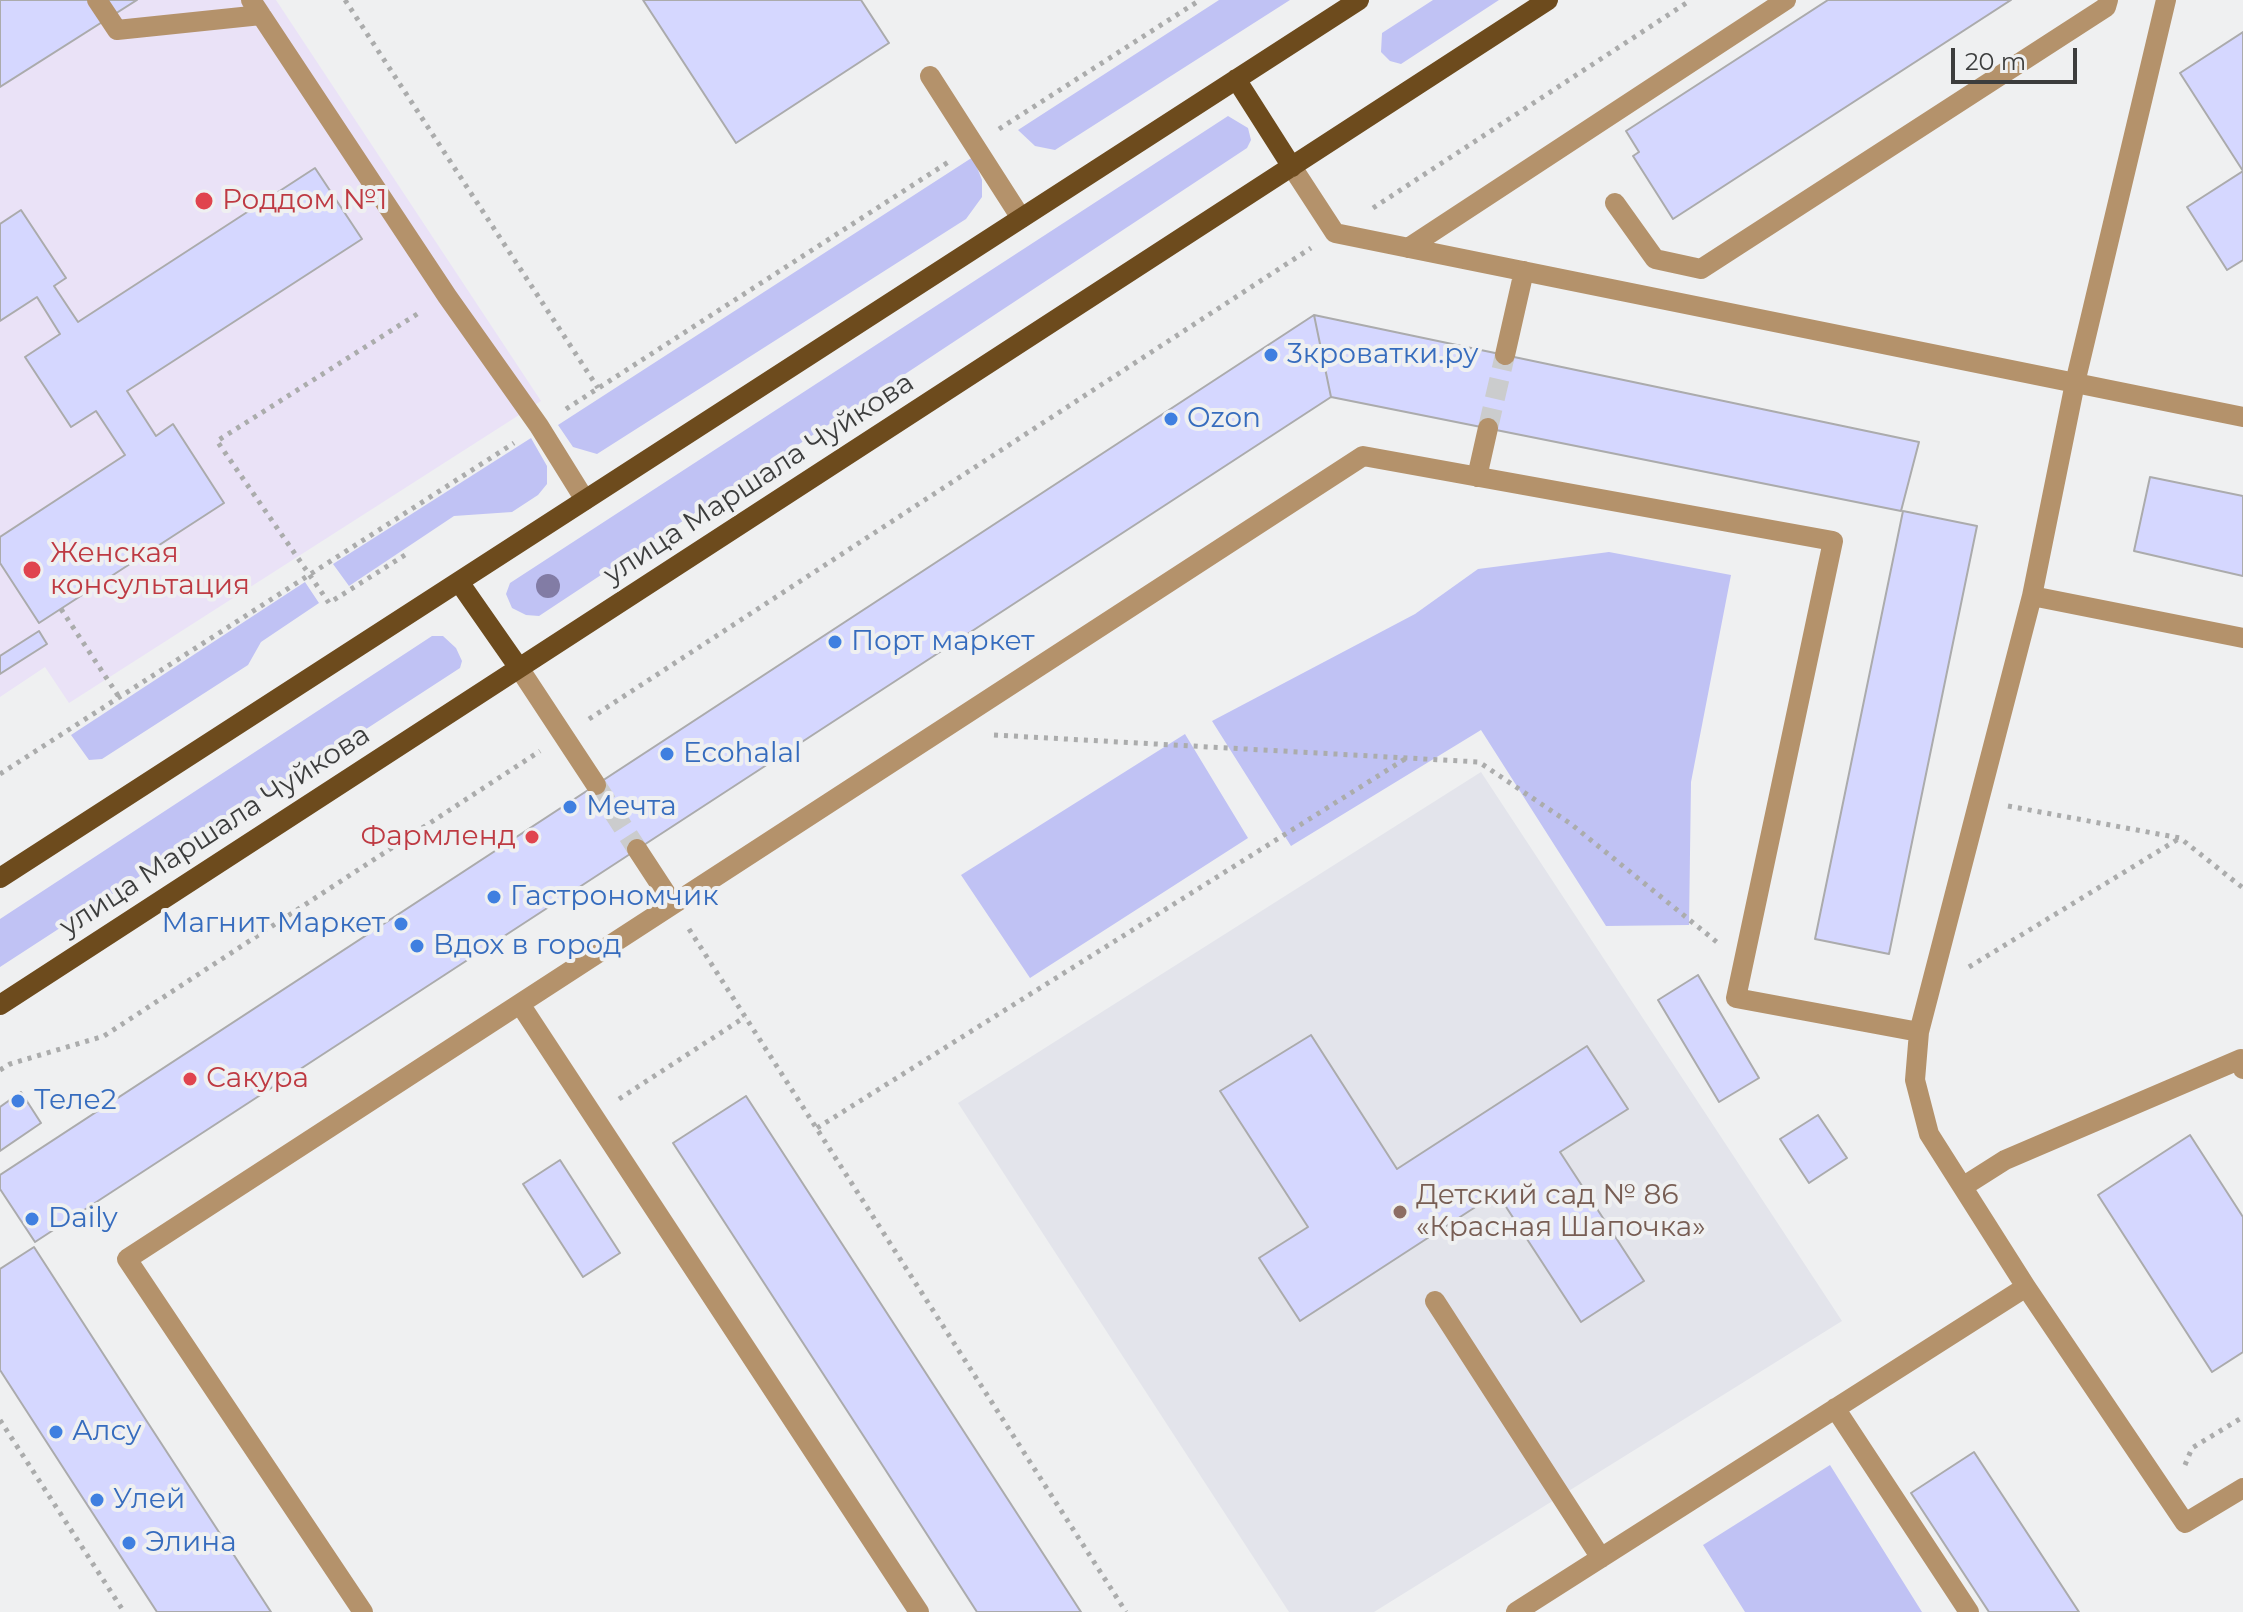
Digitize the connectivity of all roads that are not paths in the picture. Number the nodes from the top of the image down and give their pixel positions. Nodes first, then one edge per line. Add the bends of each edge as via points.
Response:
1 (97, 0) edge
2 (1359, 0) edge
3 (1548, 0) edge
4 (1786, 0) edge
5 (2108, 0) edge
6 (2166, 0) edge
7 (256, 8) edge
8 (930, 76) dead end
9 (1236, 79) junction
10 (1292, 167) junction
11 (1615, 203) dead end
12 (1021, 218) junction
13 (1408, 248) junction
14 (1524, 271) junction
15 (1505, 355) tunnel mouth
16 (2075, 383) junction
17 (2243, 417) edge
18 (1488, 428) tunnel mouth
19 (1477, 477) junction
20 (585, 500) junction
21 (459, 582) junction
22 (2032, 596) junction
23 (2243, 638) edge
24 (519, 668) junction
25 (596, 785) tunnel mouth
26 (637, 849) tunnel mouth
27 (0, 878) edge
28 (673, 904) junction
29 (520, 1004) junction
30 (0, 1005) edge
31 (1919, 1032) junction
32 (2243, 1069) edge
33 (1964, 1186) junction
34 (2026, 1287) junction
35 (1435, 1301) dead end
36 (1835, 1408) junction
37 (2243, 1488) edge
38 (1601, 1558) junction
39 (363, 1612) edge
40 (919, 1612) edge
41 (1516, 1612) edge
42 (1969, 1612) edge

1 - 7 lane via 117,30
2 - 9 main road
3 - 10 main road, улица Маршала Чуйкова
4 - 13 lane
5 - 11 lane via 2106,7 1701,269 1655,259
6 - 16 lane
7 - 20 lane
8 - 12 lane
9 - 10 main road
9 - 12 main road
10 - 13 lane via 1335,233
10 - 24 main road, улица Маршала Чуйкова
12 - 20 main road
13 - 14 lane
14 - 15 lane
14 - 16 lane
16 - 17 lane
16 - 22 lane
18 - 19 lane
19 - 28 lane via 1363,456
19 - 31 lane via 1833,541 1736,998
20 - 21 main road
21 - 24 main road
21 - 27 main road
22 - 23 lane
22 - 31 lane
24 - 25 lane
24 - 30 main road, улица Маршала Чуйкова
26 - 28 lane
28 - 29 lane
29 - 39 lane via 127,1259
29 - 40 lane
31 - 33 lane via 1915,1080 1929,1134
32 - 33 lane via 2241,1059 2005,1160
33 - 34 lane
34 - 36 lane
34 - 37 lane via 2189,1529
35 - 38 lane
36 - 38 lane
36 - 42 lane
38 - 41 lane

